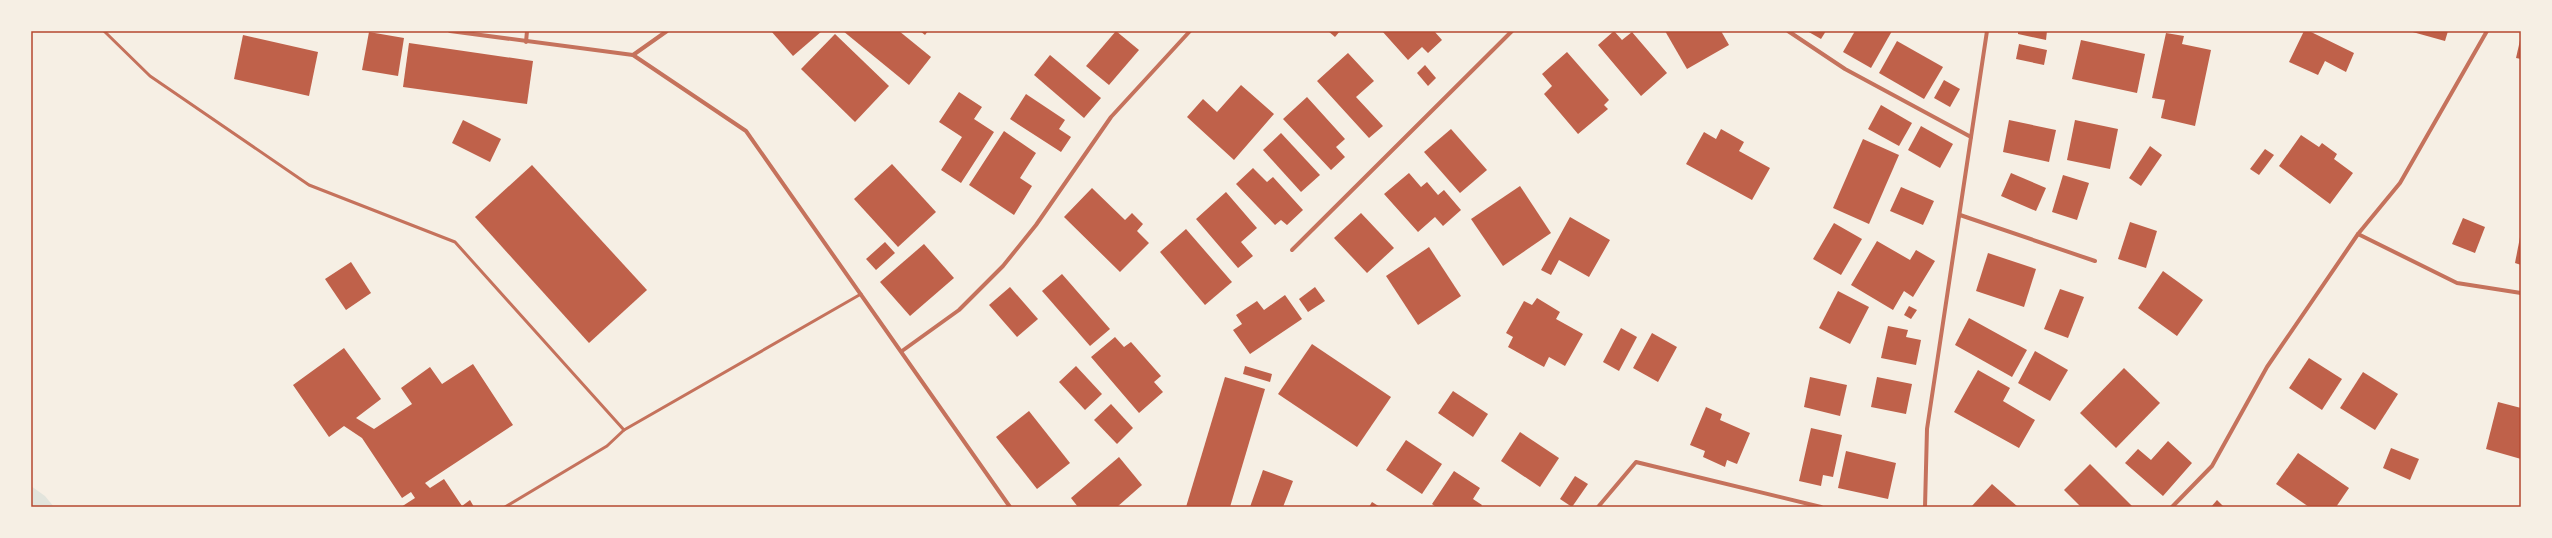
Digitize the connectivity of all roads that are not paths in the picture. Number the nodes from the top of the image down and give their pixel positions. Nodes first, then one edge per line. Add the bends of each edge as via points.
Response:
1 (104, 31) edge
2 (450, 31) edge
3 (527, 31) edge
4 (667, 31) edge
5 (1190, 31) edge
6 (1512, 31) edge
7 (1788, 31) edge
8 (1987, 31) edge
9 (2487, 31) edge
10 (526, 42) junction
11 (633, 55) junction
12 (1971, 136) junction
13 (1960, 215) junction
14 (2358, 234) junction
15 (1292, 250) dead end
16 (2095, 261) dead end
17 (2521, 293) edge
18 (860, 294) junction
19 (902, 351) junction
20 (624, 430) junction
21 (505, 507) edge
22 (1010, 507) edge
23 (1598, 507) edge
24 (1821, 507) edge
25 (1925, 507) edge
26 (2172, 507) edge

1 - 20 lane via 150,76 309,185 454,242
2 - 10 street
3 - 10 street
4 - 11 street
5 - 19 street via 1111,117 1036,225 1003,266 959,310
6 - 15 street
7 - 12 street via 1845,70
8 - 12 street
9 - 14 street via 2400,183
10 - 11 street
11 - 18 street via 746,131
12 - 13 street
13 - 16 street
13 - 25 street via 1927,429
14 - 17 street via 2457,283
14 - 26 street via 2267,367 2212,466
18 - 19 street
18 - 20 lane
19 - 22 street
20 - 21 lane via 607,446
23 - 24 street via 1636,462

